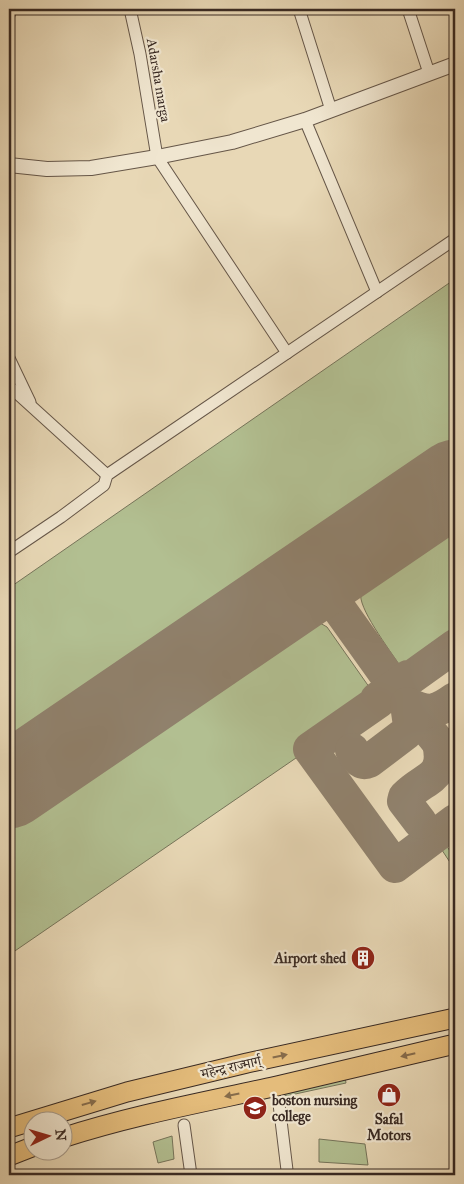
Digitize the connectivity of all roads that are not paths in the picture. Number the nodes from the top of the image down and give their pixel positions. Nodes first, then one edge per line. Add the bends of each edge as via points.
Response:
1 (10, 9) edge
2 (130, 9) edge
3 (299, 9) edge
4 (408, 9) edge
5 (9, 15) edge
6 (455, 64) edge
7 (429, 73) junction
8 (331, 110) junction
9 (305, 120) junction
10 (157, 157) junction
11 (9, 165) edge
12 (455, 238) edge
13 (377, 292) junction
14 (287, 353) junction
15 (9, 358) edge
16 (9, 386) edge
17 (32, 406) junction
18 (107, 476) junction
19 (9, 552) edge
20 (455, 1018) edge
21 (455, 1044) edge
22 (279, 1104) dead end
23 (184, 1125) dead end
24 (9, 1128) edge
25 (72, 1135) edge
26 (22, 1151) edge
27 (9, 1156) edge
28 (287, 1170) dead end
29 (192, 1175) edge

1 - 5 street
2 - 10 street, Adarsha marga
3 - 8 street
4 - 7 street
6 - 7 street
7 - 8 street
8 - 9 street
9 - 10 street via 232,142
9 - 13 street
10 - 11 street via 91,168 47,169
10 - 14 street
12 - 13 street
13 - 14 street
14 - 18 street
15 - 17 street
16 - 17 street
17 - 18 street
18 - 19 street via 104,485
24 -> 20 highway, महेन्द्र राज्मार्ग् via 173,1081
21 -> 25 highway, महेन्द्र राज्मार्ग् via 179,1106
22 - 28 street
23 - 29 street
26 - 27 highway

